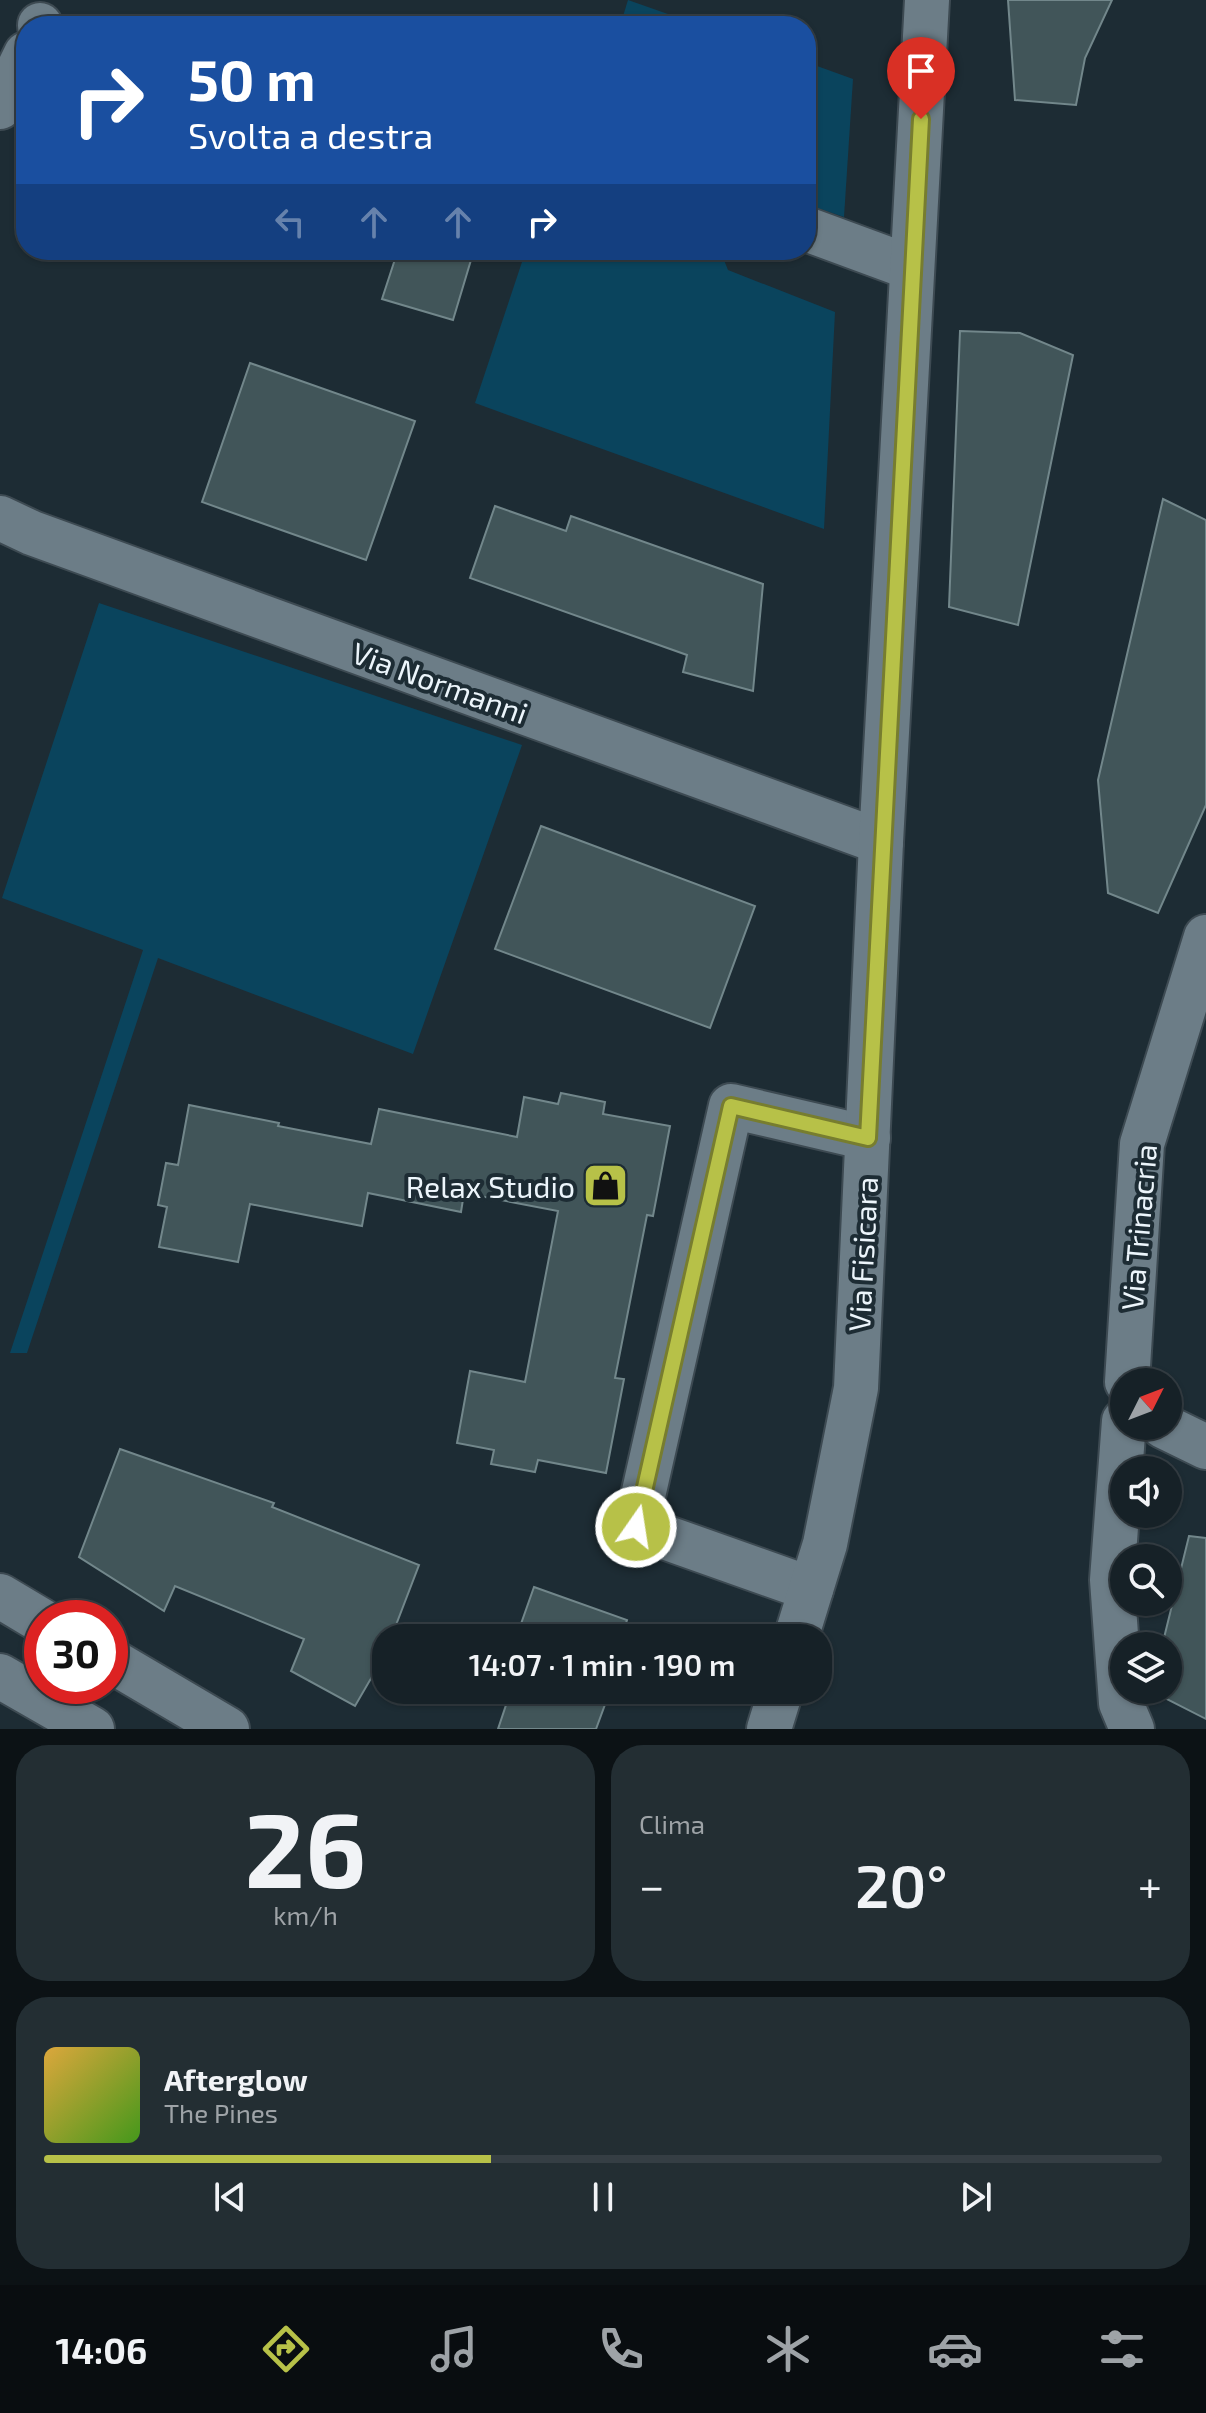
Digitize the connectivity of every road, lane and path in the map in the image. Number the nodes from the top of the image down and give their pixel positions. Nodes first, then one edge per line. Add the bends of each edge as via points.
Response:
1 (927, 0) edge
2 (16, 74) edge
3 (0, 107) edge
4 (816, 233) edge
5 (912, 268) junction
6 (0, 518) edge
7 (881, 842) junction
8 (1206, 937) edge
9 (868, 1138) junction
10 (1128, 1368) edge
11 (1182, 1435) edge
12 (1123, 1440) edge
13 (1206, 1447) edge
14 (811, 1589) junction
15 (0, 1596) edge
16 (24, 1610) edge
17 (800, 1624) edge
18 (128, 1671) edge
19 (0, 1676) edge
20 (777, 1704) edge
21 (92, 1729) edge
22 (227, 1729) edge
23 (769, 1729) edge
24 (1132, 1729) edge

1 - 5 street, Via Fisicara
2 - 3 street
4 - 5 street
5 - 7 street, Via Fisicara
6 - 7 street, Via Normanni
7 - 9 street, Via Fisicara
8 - 10 street, Via Trinacria via 1142,1144
9 - 14 street, Via Fisicara via 856,1388
9 - 14 street via 731,1106 636,1527
11 - 13 street
12 - 24 street via 1112,1580 1121,1703
14 - 17 street, Via Fisicara
15 - 16 street
18 - 22 street
19 - 21 street
20 - 23 street

